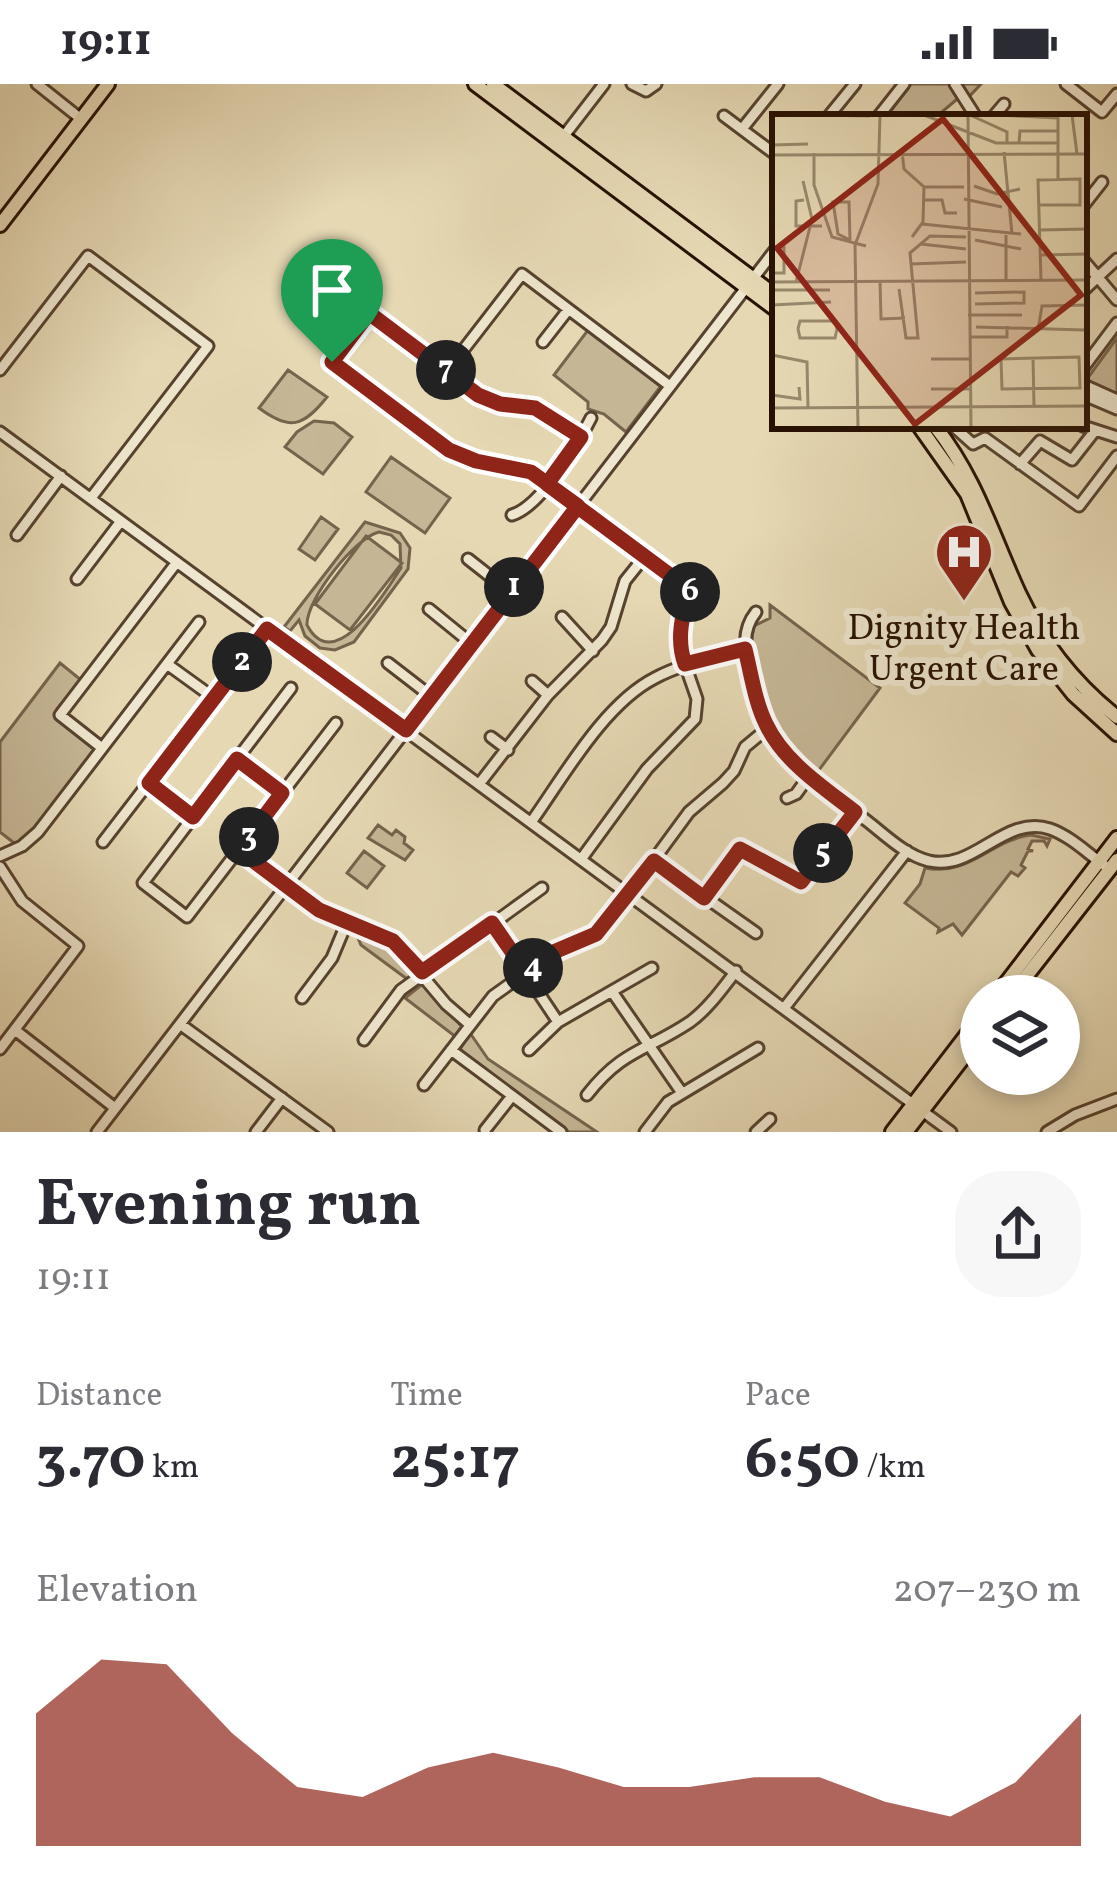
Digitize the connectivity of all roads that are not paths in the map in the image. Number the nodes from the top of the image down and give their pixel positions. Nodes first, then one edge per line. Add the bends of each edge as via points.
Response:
1 (37, 84) edge
2 (108, 84) edge
3 (475, 84) edge
4 (493, 84) edge
5 (604, 84) edge
6 (632, 84) edge
7 (656, 84) edge
8 (778, 84) edge
9 (904, 84) edge
10 (955, 84) edge
11 (1066, 84) edge
12 (852, 85) edge
13 (1117, 94) edge
14 (1004, 104) dead end
15 (830, 114) edge
16 (880, 114) edge
17 (974, 114) edge
18 (996, 114) edge
19 (724, 116) dead end
20 (81, 119) junction
21 (742, 129) junction
22 (560, 141) junction
23 (772, 152) edge
24 (1102, 182) dead end
25 (1087, 201) edge
26 (0, 225) edge
27 (772, 254) edge
28 (1117, 259) edge
29 (1087, 265) edge
30 (1097, 277) junction
31 (749, 282) junction
32 (1087, 287) edge
33 (772, 294) edge
34 (1117, 300) edge
35 (772, 306) edge
36 (477, 309) dead end
37 (568, 310) junction
38 (488, 318) junction
39 (1117, 323) edge
40 (1117, 333) edge
41 (543, 342) dead end
42 (1087, 363) edge
43 (0, 370) edge
44 (447, 371) junction
45 (1087, 377) edge
46 (1087, 383) edge
47 (670, 386) junction
48 (1087, 396) edge
49 (1117, 400) edge
50 (1117, 410) edge
51 (591, 418) dead end
52 (1087, 428) edge
53 (922, 429) edge
54 (937, 429) edge
55 (956, 429) edge
56 (0, 432) edge
57 (1094, 432) junction
58 (581, 437) junction
59 (1117, 437) edge
60 (1117, 455) edge
61 (1020, 464) junction
62 (61, 476) junction
63 (547, 484) junction
64 (91, 498) junction
65 (578, 506) junction
66 (512, 515) dead end
67 (121, 521) junction
68 (16, 535) dead end
69 (645, 556) junction
70 (468, 560) dead end
71 (177, 562) junction
72 (77, 579) dead end
73 (510, 592) junction
74 (429, 610) dead end
75 (756, 612) dead end
76 (562, 617) dead end
77 (199, 622) dead end
78 (267, 629) junction
79 (472, 644) junction
80 (745, 649) junction
81 (593, 651) junction
82 (388, 663) dead end
83 (167, 664) junction
84 (685, 664) junction
85 (532, 681) dead end
86 (1070, 681) junction
87 (291, 688) dead end
88 (548, 695) junction
89 (432, 697) junction
90 (214, 698) junction
91 (1117, 717) edge
92 (336, 723) dead end
93 (768, 728) junction
94 (406, 730) junction
95 (1117, 734) edge
96 (490, 737) dead end
97 (102, 748) junction
98 (508, 750) junction
99 (237, 759) junction
100 (809, 776) junction
101 (149, 783) junction
102 (480, 784) junction
103 (282, 793) junction
104 (787, 798) dead end
105 (855, 812) junction
106 (193, 817) junction
107 (532, 821) junction
108 (1117, 838) edge
109 (103, 842) dead end
110 (239, 850) junction
111 (907, 850) junction
112 (0, 856) edge
113 (581, 858) junction
114 (654, 861) junction
115 (1108, 864) edge
116 (0, 867) edge
117 (286, 886) junction
118 (542, 888) dead end
119 (632, 894) junction
120 (704, 898) junction
121 (347, 922) junction
122 (492, 923) junction
123 (756, 933) dead end
124 (652, 968) dead end
125 (736, 971) junction
126 (422, 972) junction
127 (526, 972) junction
128 (1014, 975) edge
129 (1026, 975) edge
130 (613, 993) junction
131 (302, 998) dead end
132 (785, 1007) junction
133 (558, 1022) junction
134 (468, 1023) junction
135 (180, 1024) junction
136 (15, 1030) junction
137 (364, 1040) dead end
138 (645, 1044) junction
139 (960, 1046) edge
140 (758, 1048) dead end
141 (0, 1049) edge
142 (451, 1050) junction
143 (529, 1050) dead end
144 (960, 1059) edge
145 (424, 1085) dead end
146 (682, 1093) junction
147 (587, 1095) dead end
148 (512, 1096) junction
149 (282, 1098) junction
150 (1117, 1099) edge
151 (918, 1107) junction
152 (116, 1108) junction
153 (1076, 1115) junction
154 (770, 1119) dead end
155 (485, 1130) edge
156 (97, 1132) edge
157 (256, 1132) edge
158 (328, 1132) edge
159 (561, 1132) edge
160 (645, 1132) edge
161 (756, 1132) edge
162 (892, 1132) edge
163 (906, 1132) edge
164 (951, 1132) edge
165 (1047, 1132) edge
166 (1082, 1132) edge

1 - 20 street
2 - 20 main road
3 - 22 main road
4 - 22 main road
5 - 22 street
6 - 7 street via 646,92
8 - 21 street
9 - 16 street
10 - 17 street
11 - 13 street via 1102,112
12 - 15 street
14 - 18 street
19 - 21 street
20 - 26 main road
21 - 23 street
22 - 31 main road
24 - 25 street
27 - 31 street
28 - 30 street
29 - 30 street
30 - 32 street
30 - 34 street
31 - 33 main road
31 - 35 main road
31 - 47 street
36 - 38 street
37 - 38 street via 522,274
37 - 41 street
37 - 47 street
38 - 44 street
39 - 42 street
40 - 45 street
43 - 64 street via 87,252 212,345
44 - 58 street via 489,401 535,408
44 - 63 street via 369,313 332,362 449,450 522,468
46 - 49 street
47 - 65 street
48 - 50 street
51 - 58 street
52 - 57 street
53 - 86 main road via 967,494 1020,619
54 - 86 main road via 978,490 1013,580
55 - 61 street via 973,444 985,438
56 - 62 street
57 - 59 street
57 - 61 street via 1072,460 1040,441
58 - 63 street
60 - 61 street via 1079,506
62 - 64 street
62 - 68 street
63 - 65 street
63 - 66 street
64 - 67 street
65 - 69 street
65 - 73 street
67 - 71 street
67 - 72 street
69 - 81 street
69 - 84 street via 690,590
70 - 73 street
71 - 78 street
71 - 97 street via 59,715
73 - 79 street
74 - 79 street
75 - 80 street
76 - 81 street
77 - 83 street
78 - 90 street
78 - 94 street
79 - 89 street
80 - 84 street
80 - 93 street
81 - 88 street
82 - 89 street
83 - 90 street
83 - 97 street
84 - 107 street via 649,680 602,724
84 - 113 street via 695,719
85 - 88 street
86 - 91 main road
86 - 95 main road
87 - 99 street
88 - 98 street
89 - 94 street
90 - 101 street
92 - 103 street
93 - 100 street
93 - 114 street
94 - 102 street
94 - 117 street
96 - 98 street
97 - 112 street via 38,832
98 - 102 street
99 - 103 street
99 - 106 street
100 - 104 street
100 - 105 street
101 - 106 street
101 - 109 street
102 - 107 street
103 - 110 street
105 - 111 street
105 - 120 street via 801,882 740,849
106 - 110 street via 143,883 187,917
107 - 113 street
108 - 115 main road
110 - 117 street
111 - 115 street via 947,862 1038,827
111 - 132 street
113 - 119 street
114 - 119 street
114 - 120 street
115 - 128 main road
115 - 129 main road
116 - 136 street via 22,901 78,946
117 - 121 street
117 - 135 street
118 - 122 street
119 - 125 street
119 - 127 street via 596,934
120 - 123 street
121 - 126 street via 393,941
121 - 131 street
122 - 126 street
122 - 127 street
124 - 130 street
125 - 132 street
125 - 138 street via 692,1020
126 - 134 street
126 - 137 street
127 - 133 street
127 - 134 street
130 - 133 street
130 - 138 street
132 - 151 street
133 - 143 street
134 - 142 street
135 - 149 street
135 - 152 street
136 - 141 street
136 - 152 street
138 - 146 street
138 - 147 street
139 - 151 main road
140 - 146 street
142 - 145 street
142 - 148 street
144 - 151 main road
146 - 160 street
148 - 155 street
148 - 159 street
149 - 157 street
149 - 158 street
150 - 153 street
151 - 162 main road
151 - 163 main road
151 - 164 street
152 - 156 street
153 - 165 street
153 - 166 street
154 - 161 street

